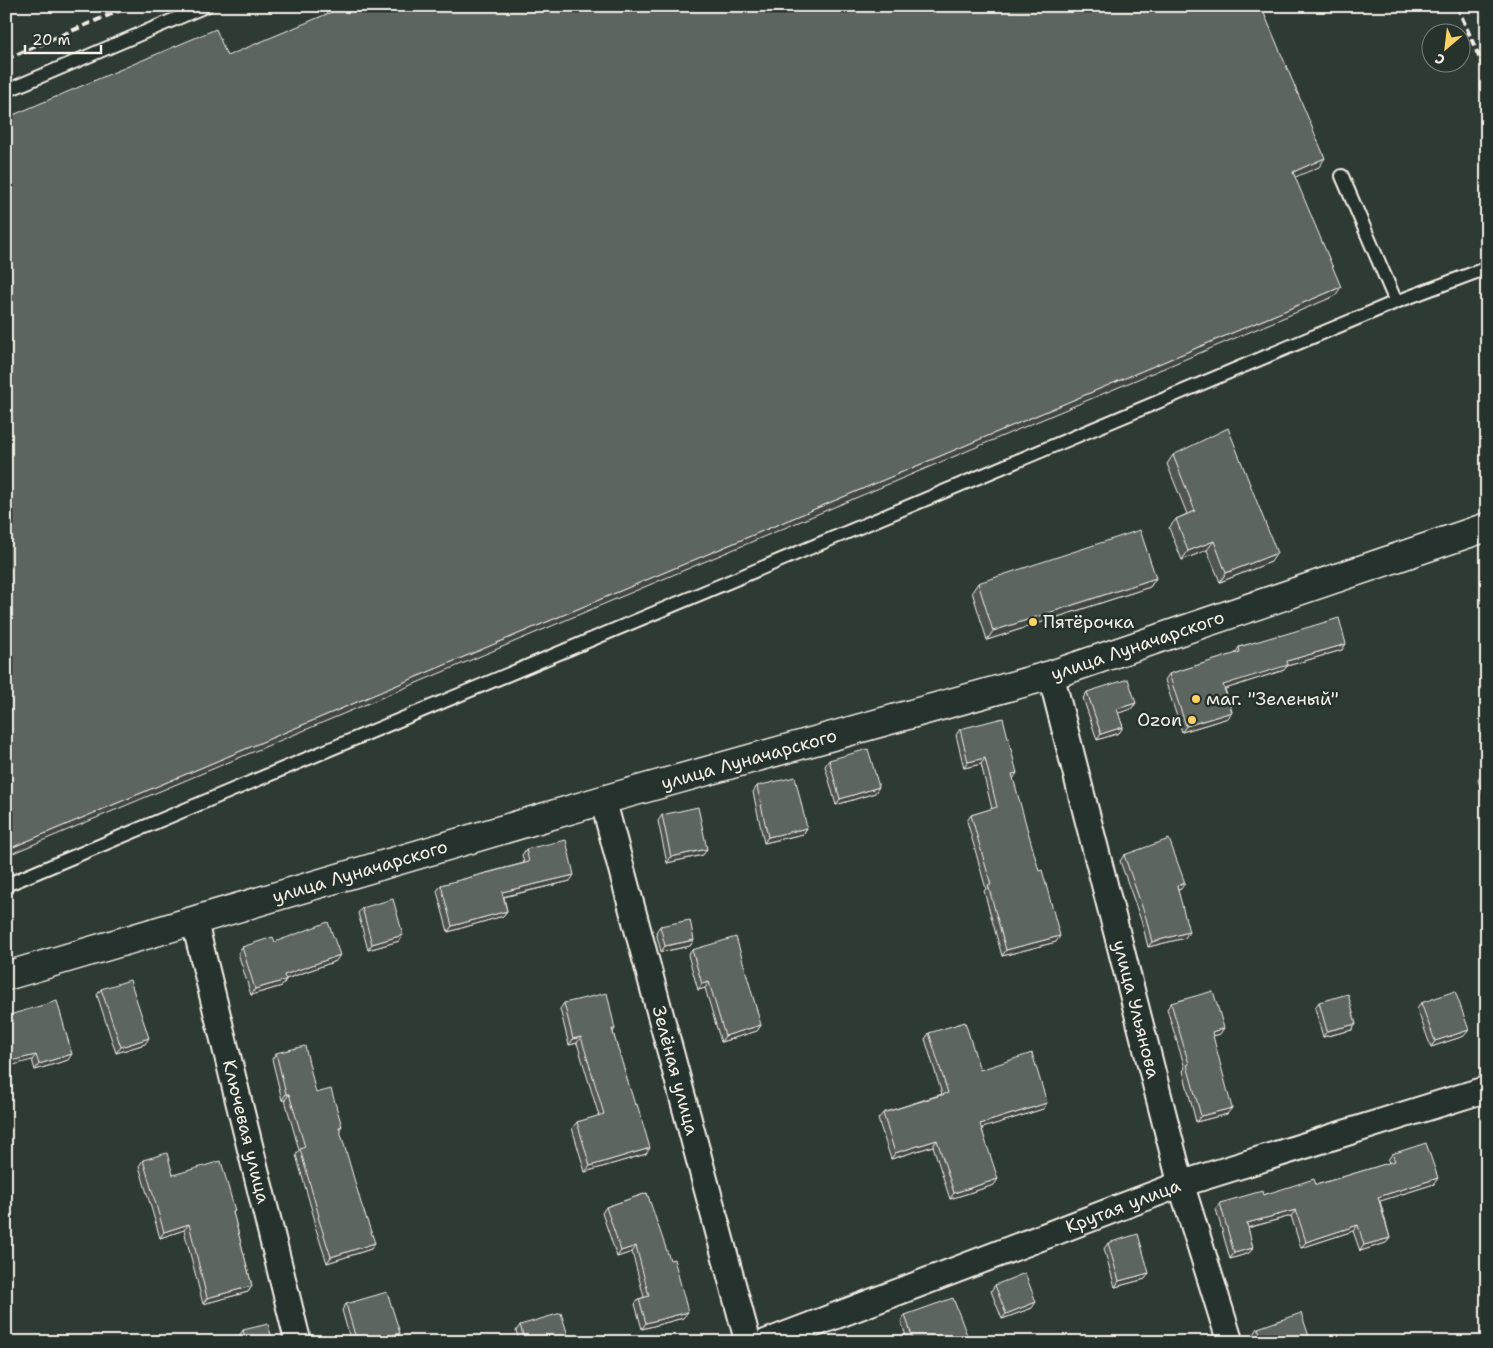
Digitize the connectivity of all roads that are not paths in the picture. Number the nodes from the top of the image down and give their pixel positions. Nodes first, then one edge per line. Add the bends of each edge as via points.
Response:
1 (206, 6) edge
2 (6, 91) edge
3 (1342, 176) dead end
4 (1487, 268) edge
5 (1396, 302) junction
6 (1487, 527) edge
7 (1051, 675) junction
8 (602, 800) junction
9 (6, 885) edge
10 (194, 920) junction
11 (6, 976) edge
12 (1487, 1089) edge
13 (1181, 1184) junction
14 (298, 1342) edge
15 (748, 1342) edge
16 (767, 1342) edge
17 (1230, 1342) edge

1 - 2 lane
3 - 5 lane
4 - 5 lane
5 - 9 lane
6 - 7 street, улица Луначарского
7 - 8 street, улица Луначарского
7 - 13 street, улица Ульянова
8 - 10 street, улица Луначарского
8 - 15 street, Зелёная улица
10 - 11 street, улица Луначарского
10 - 14 street, Ключевая улица
12 - 13 street, Крутая улица
13 - 16 street, Крутая улица
13 - 17 street, улица Ульянова

